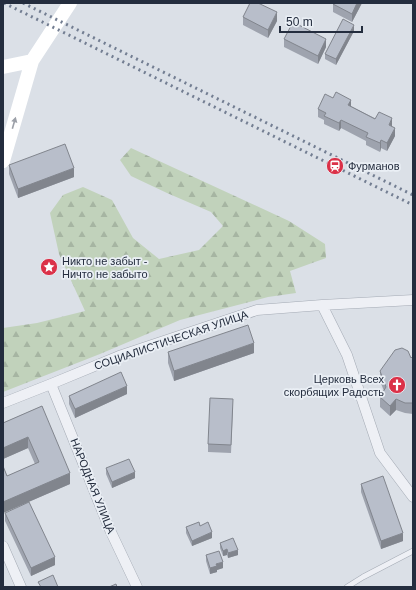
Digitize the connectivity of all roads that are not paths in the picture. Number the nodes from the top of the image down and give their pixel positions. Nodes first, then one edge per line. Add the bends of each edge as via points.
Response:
1 (70, 3) edge
2 (32, 61) junction
3 (3, 67) edge
4 (3, 161) edge
5 (413, 300) edge
6 (322, 305) junction
7 (51, 384) junction
8 (3, 403) edge
9 (413, 497) edge
10 (3, 546) edge
11 (413, 551) edge
12 (21, 587) edge
13 (137, 587) edge
14 (347, 587) edge

1 - 2 main road
2 - 3 main road
4 -> 2 main road
5 - 6 street, СОЦИАЛИСТИЧЕСКАЯ УЛИЦА
6 - 7 street, СОЦИАЛИСТИЧЕСКАЯ УЛИЦА via 257,310 120,356
6 - 9 street via 347,355 380,453
7 - 8 street, СОЦИАЛИСТИЧЕСКАЯ УЛИЦА
7 - 13 street, НАРОДНАЯ УЛИЦА via 110,530
10 - 12 street
11 - 14 lane

